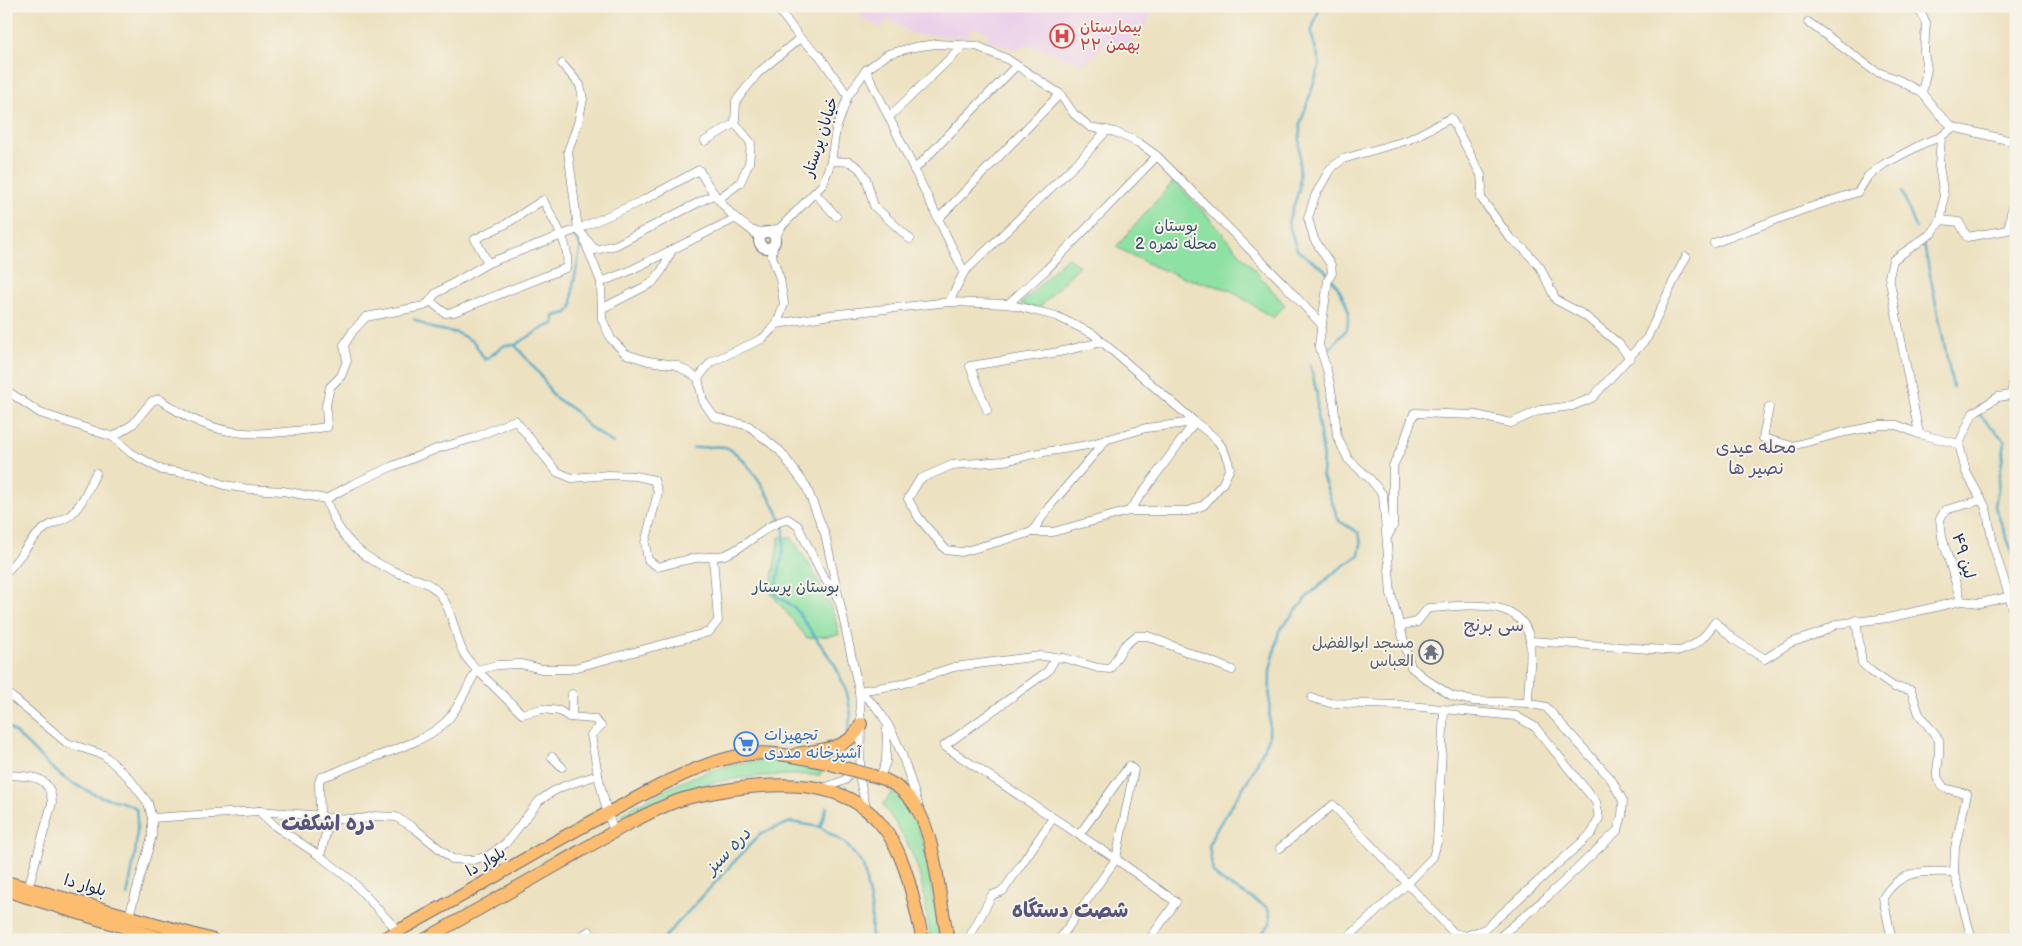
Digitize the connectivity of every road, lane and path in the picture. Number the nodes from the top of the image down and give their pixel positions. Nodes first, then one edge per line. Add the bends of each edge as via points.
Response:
1 (776, 6) edge
2 (1918, 6) edge
3 (1808, 22) dead end
4 (800, 38) junction
5 (964, 45) junction
6 (562, 64) dead end
7 (1016, 66) junction
8 (866, 70) junction
9 (1060, 94) junction
10 (1922, 94) junction
11 (848, 96) junction
12 (889, 117) junction
13 (735, 123) junction
14 (1954, 127) junction
15 (1107, 130) junction
16 (1941, 137) junction
17 (705, 141) dead end
18 (2016, 142) edge
19 (1157, 156) junction
20 (831, 161) junction
21 (914, 170) junction
22 (2016, 186) edge
23 (815, 193) junction
24 (715, 197) junction
25 (836, 216) dead end
26 (736, 218) junction
27 (938, 219) junction
28 (1941, 220) junction
29 (780, 228) junction
30 (580, 232) junction
31 (561, 234) junction
32 (910, 239) dead end
33 (766, 241) junction
34 (1714, 243) dead end
35 (672, 250) junction
36 (1686, 257) dead end
37 (488, 262) junction
38 (964, 272) junction
39 (601, 282) junction
40 (430, 301) junction
41 (949, 302) junction
42 (1008, 304) junction
43 (603, 308) junction
44 (777, 324) junction
45 (1322, 325) junction
46 (1102, 342) junction
47 (1630, 358) junction
48 (2016, 366) edge
49 (698, 378) junction
50 (6, 390) edge
51 (1769, 407) dead end
52 (987, 410) dead end
53 (1195, 422) junction
54 (1919, 434) junction
55 (113, 437) junction
56 (1107, 439) junction
57 (1959, 444) junction
58 (96, 473) dead end
59 (326, 499) junction
60 (1982, 500) junction
61 (1129, 511) junction
62 (1032, 532) junction
63 (1387, 538) junction
64 (713, 557) junction
65 (6, 572) edge
66 (2008, 597) junction
67 (838, 599) junction
68 (1961, 601) junction
69 (2016, 618) edge
70 (1856, 620) junction
71 (1399, 626) junction
72 (1530, 641) junction
73 (1056, 657) junction
74 (477, 670) junction
75 (1232, 670) dead end
76 (859, 691) junction
77 (6, 692) edge
78 (572, 694) dead end
79 (1312, 698) dead end
80 (1528, 703) junction
81 (1444, 710) junction
82 (572, 717) junction
83 (861, 724) junction
84 (887, 725) junction
85 (789, 756) junction
86 (552, 757) dead end
87 (562, 767) dead end
88 (867, 771) junction
89 (6, 775) edge
90 (598, 775) junction
91 (824, 788) junction
92 (866, 808) junction
93 (259, 811) junction
94 (607, 812) junction
95 (921, 813) junction
96 (320, 814) junction
97 (152, 818) junction
98 (330, 818) junction
99 (1053, 818) junction
100 (614, 831) junction
101 (1079, 835) junction
102 (1280, 848) dead end
103 (320, 856) junction
104 (1116, 859) junction
105 (1954, 872) junction
106 (6, 882) edge
107 (1407, 884) junction
108 (28, 888) junction
109 (6, 891) edge
110 (129, 916) junction
111 (398, 931) junction
112 (589, 931) dead end
113 (169, 935) edge
114 (213, 940) edge
115 (380, 940) edge
116 (424, 940) edge
117 (575, 940) edge
118 (922, 940) edge
119 (948, 940) edge
120 (968, 940) edge
121 (1059, 940) edge
122 (1149, 940) edge
123 (1345, 940) edge
124 (1496, 940) edge
125 (1892, 940) edge
126 (1972, 940) edge

1 - 4 street
2 - 10 street via 1926,23 1926,69
3 - 10 street via 1875,71
4 - 11 street via 819,54
4 - 13 street via 758,73 736,101
5 - 7 street via 977,46
5 - 8 street, خیابان پرستار via 914,47 888,54
5 - 12 street
6 - 30 street via 580,85 583,99 568,152
7 - 9 street
7 - 21 street
8 - 11 street, خیابان پرستار
8 - 12 street
9 - 15 street via 1074,114 1090,127
9 - 27 street
10 - 14 street
11 - 20 street, خیابان پرستار via 836,129
12 - 21 street
13 - 17 street
13 - 24 street via 751,144 749,163 740,183
14 - 16 street
14 - 18 street
15 - 19 street via 1139,143
15 - 38 street
16 - 28 street via 1939,166 1944,196
16 - 34 street via 1884,164 1868,176 1858,192
19 - 42 street via 1046,270
19 - 45 street
20 - 23 street, خیابان پرستار via 823,184
20 - 32 street via 850,162 859,168 871,190 874,206
21 - 27 street
22 - 28 street via 2008,230 1967,237 1959,222
23 - 25 street
23 - 29 street, خیابان پرستار
24 - 26 street
24 - 30 street via 616,245 595,250
24 - 30 street via 699,170
26 - 33 street
26 - 35 street
27 - 38 street
28 - 54 street via 1932,233 1893,260 1888,277
29 - 33 street
29 - 33 street
30 - 31 street
30 - 39 street
31 - 37 street
31 - 37 street via 543,200 475,239
31 - 40 street via 569,261 560,272 454,312 445,313
33 - 44 street via 780,279 784,304
35 - 39 street
35 - 43 street via 652,284
36 - 47 street via 1647,338
37 - 40 street via 434,294
38 - 41 street
39 - 43 street
40 - 55 street via 424,306 366,317 353,330 344,345 347,361 341,376 330,387 326,405 327,427 261,435 233,433 175,411 159,399 152,401 133,424
41 - 42 street
41 - 44 street via 830,314
42 - 46 street via 1056,316 1093,334
43 - 49 street via 602,318 611,340 626,354 676,365
44 - 49 street via 762,339 712,362
45 - 47 street via 1331,265 1314,239 1308,218 1315,196 1330,169 1343,159 1408,140 1451,118 1481,175 1481,198 1510,238 1540,268 1556,300 1584,315
45 - 63 street via 1319,346 1332,396 1337,436 1348,459 1383,495
46 - 52 street via 970,366
46 - 53 street
47 - 63 street via 1592,398 1572,406 1540,410 1511,423 1476,414 1414,413 1394,466 1392,526
48 - 57 street via 2011,395 1998,396 1973,413
49 - 67 street via 703,401 714,416 749,426 780,451 806,486 825,534
50 - 55 street via 40,412
51 - 54 street via 1763,438 1792,446 1881,425 1897,425
53 - 56 street via 1146,428
53 - 61 street
53 - 61 street via 1225,450 1230,468 1223,483 1204,505 1189,512
54 - 57 street
55 - 59 street via 131,453 162,470 196,474 232,486
56 - 62 street
56 - 62 street via 1004,461 952,466 920,480 908,498 919,518 946,550 962,552
57 - 60 street via 1966,472
58 - 65 street via 70,515 48,524
59 - 64 street via 393,466 515,420 558,472 572,478 608,475 654,480 658,492 645,543 648,560 658,567 699,557
59 - 74 street via 331,516 360,552 378,565 425,581 440,593 464,654
60 - 66 street
60 - 68 street, لین ۴۹ via 1946,510 1940,519 1942,537
61 - 62 street via 1054,532
63 - 71 street via 1391,594
64 - 67 street via 742,546 775,522 788,520 798,526
64 - 74 street via 718,621 709,632 570,669 542,669 521,664
66 - 68 street, لین ۴۹ via 1980,603
66 - 69 street
67 - 76 street
68 - 70 street via 1888,618
70 - 72 street via 1790,643 1765,659 1733,639 1716,622 1695,646 1680,651
70 - 105 street via 1862,663 1894,687 1911,690 1919,714 1939,740 1937,777 1944,788 1967,794 1955,848
71 - 72 street via 1417,622 1428,608 1494,606 1514,613 1524,623
71 - 80 street via 1411,667 1452,696 1473,701
72 - 80 street
73 - 75 street via 1110,670 1124,646 1136,636 1148,636
73 - 76 street via 1040,656 954,667 902,684
73 - 99 street via 1048,671 944,746
74 - 82 street via 522,714 542,709 560,710
74 - 96 street via 450,717 439,728 381,756 321,777
76 - 83 street
76 - 84 street
77 - 97 street via 67,743 104,755 130,778 148,803
78 - 82 street
79 - 81 street via 1330,704 1400,705
80 - 124 street via 1546,708 1611,779 1623,801 1622,816 1618,830
81 - 107 street via 1437,842 1433,857
81 - 107 street via 1516,716 1535,727 1596,802 1600,818 1592,833 1485,929 1466,936 1454,932
82 - 90 street via 594,719 600,726 591,735
83 - 85 main road via 857,735 842,745
83 - 88 street
84 - 88 street via 886,762
84 - 95 street via 908,772
85 - 88 main road, bridge
85 - 94 main road, بلوار دا via 766,753 739,755 713,762
86 - 87 street
88 - 91 street
88 - 92 street via 861,786
88 - 95 main road via 897,786
89 - 108 street via 39,778 52,794
90 - 94 street
90 - 98 street via 564,786 538,801 506,843 488,856 473,860 452,859 396,817
91 - 92 main road
91 - 100 main road via 785,784 700,794
92 - 118 main road via 894,842 911,891
93 - 96 street
93 - 97 street
93 - 103 street via 275,826
94 - 100 street
94 - 111 main road, بلوار دا
95 - 119 main road via 931,844
96 - 98 street
97 - 110 street via 152,836
98 - 103 street
99 - 101 street
99 - 120 street via 1003,891 992,895
100 - 116 main road
101 - 104 street
101 - 104 street via 1129,766 1134,770
102 - 107 street via 1333,805
103 - 111 street via 352,881
104 - 121 street
104 - 122 street via 1176,902
105 - 125 street via 1920,871 1890,886 1883,898
105 - 126 street
106 - 108 main road, بلوار دا
107 - 123 street
108 - 110 main road, بلوار دا
109 - 113 main road, بلوار دا
110 - 113 main road, بلوار دا
111 - 115 main road, بلوار دا
112 - 117 street
113 - 114 main road, بلوار دا

